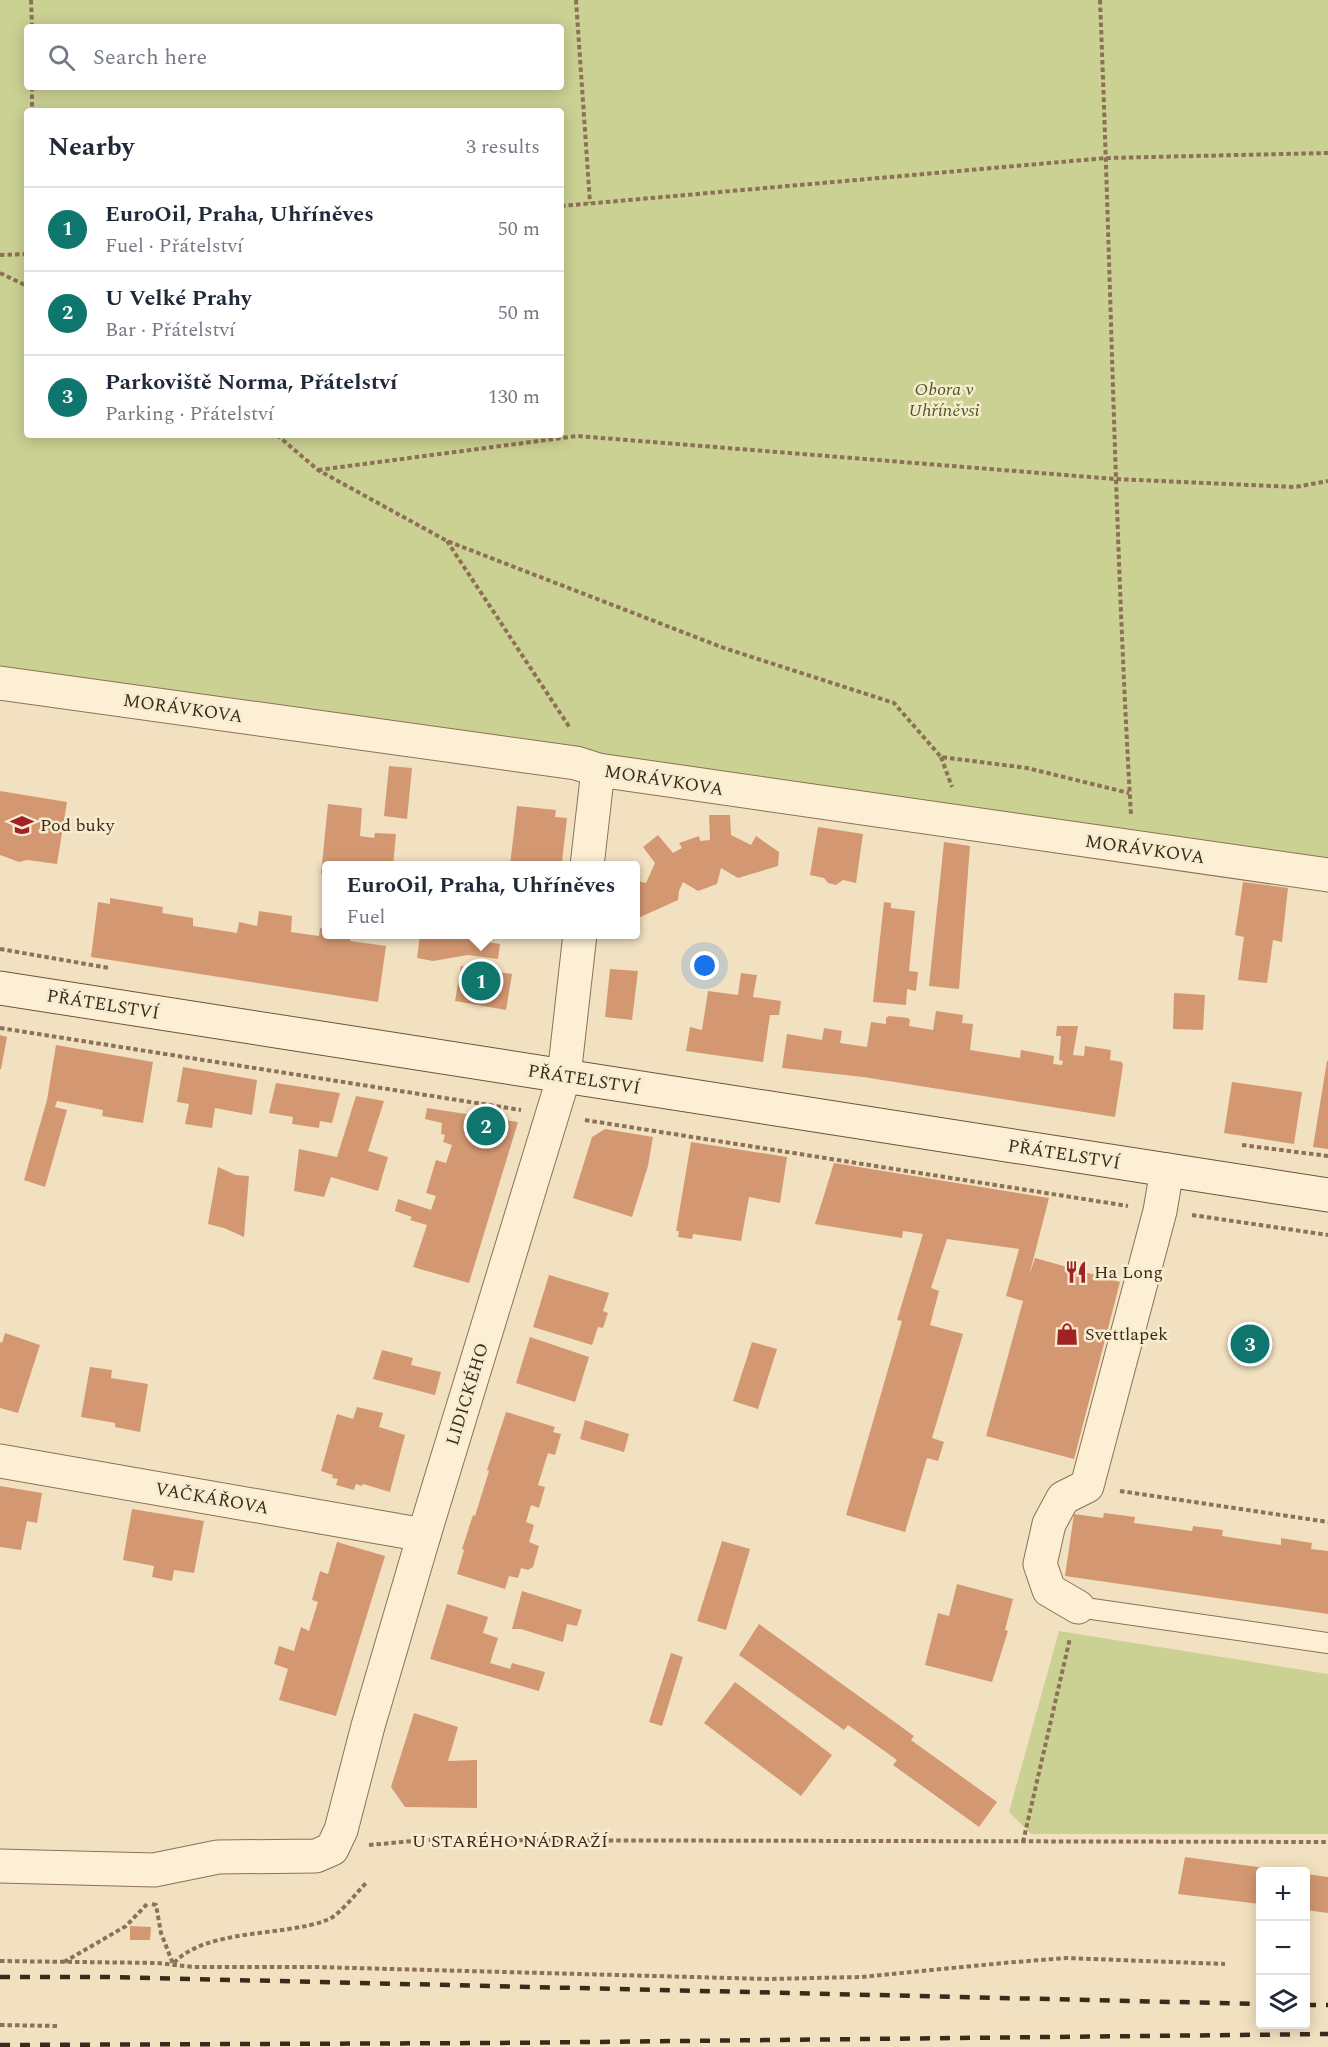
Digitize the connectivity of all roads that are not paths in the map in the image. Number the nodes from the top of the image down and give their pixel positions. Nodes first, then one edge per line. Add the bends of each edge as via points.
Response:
1 (0, 683) edge
2 (598, 771) junction
3 (588, 861) edge
4 (1328, 875) edge
5 (579, 945) edge
6 (0, 988) edge
7 (564, 1076) junction
8 (1167, 1170) junction
9 (1328, 1195) edge
10 (0, 1461) edge
11 (424, 1535) junction
12 (1078, 1607) joint
13 (1328, 1643) edge
14 (0, 1866) edge

1 - 2 street, MORÁVKOVA via 576,763
2 - 3 street
2 - 4 street, MORÁVKOVA
5 - 7 street, LIDICKÉHO
6 - 7 street, PŘÁTELSTVÍ
7 - 8 street, PŘÁTELSTVÍ
7 - 11 street, LIDICKÉHO
8 - 9 street, PŘÁTELSTVÍ
8 - 12 street via 1160,1210 1087,1486 1063,1498 1049,1524 1040,1564 1049,1590
10 - 11 street, VAČKÁŘOVA
11 - 14 street, LIDICKÉHO via 341,1830 332,1849 316,1856 218,1857 154,1870
12 - 13 lane

